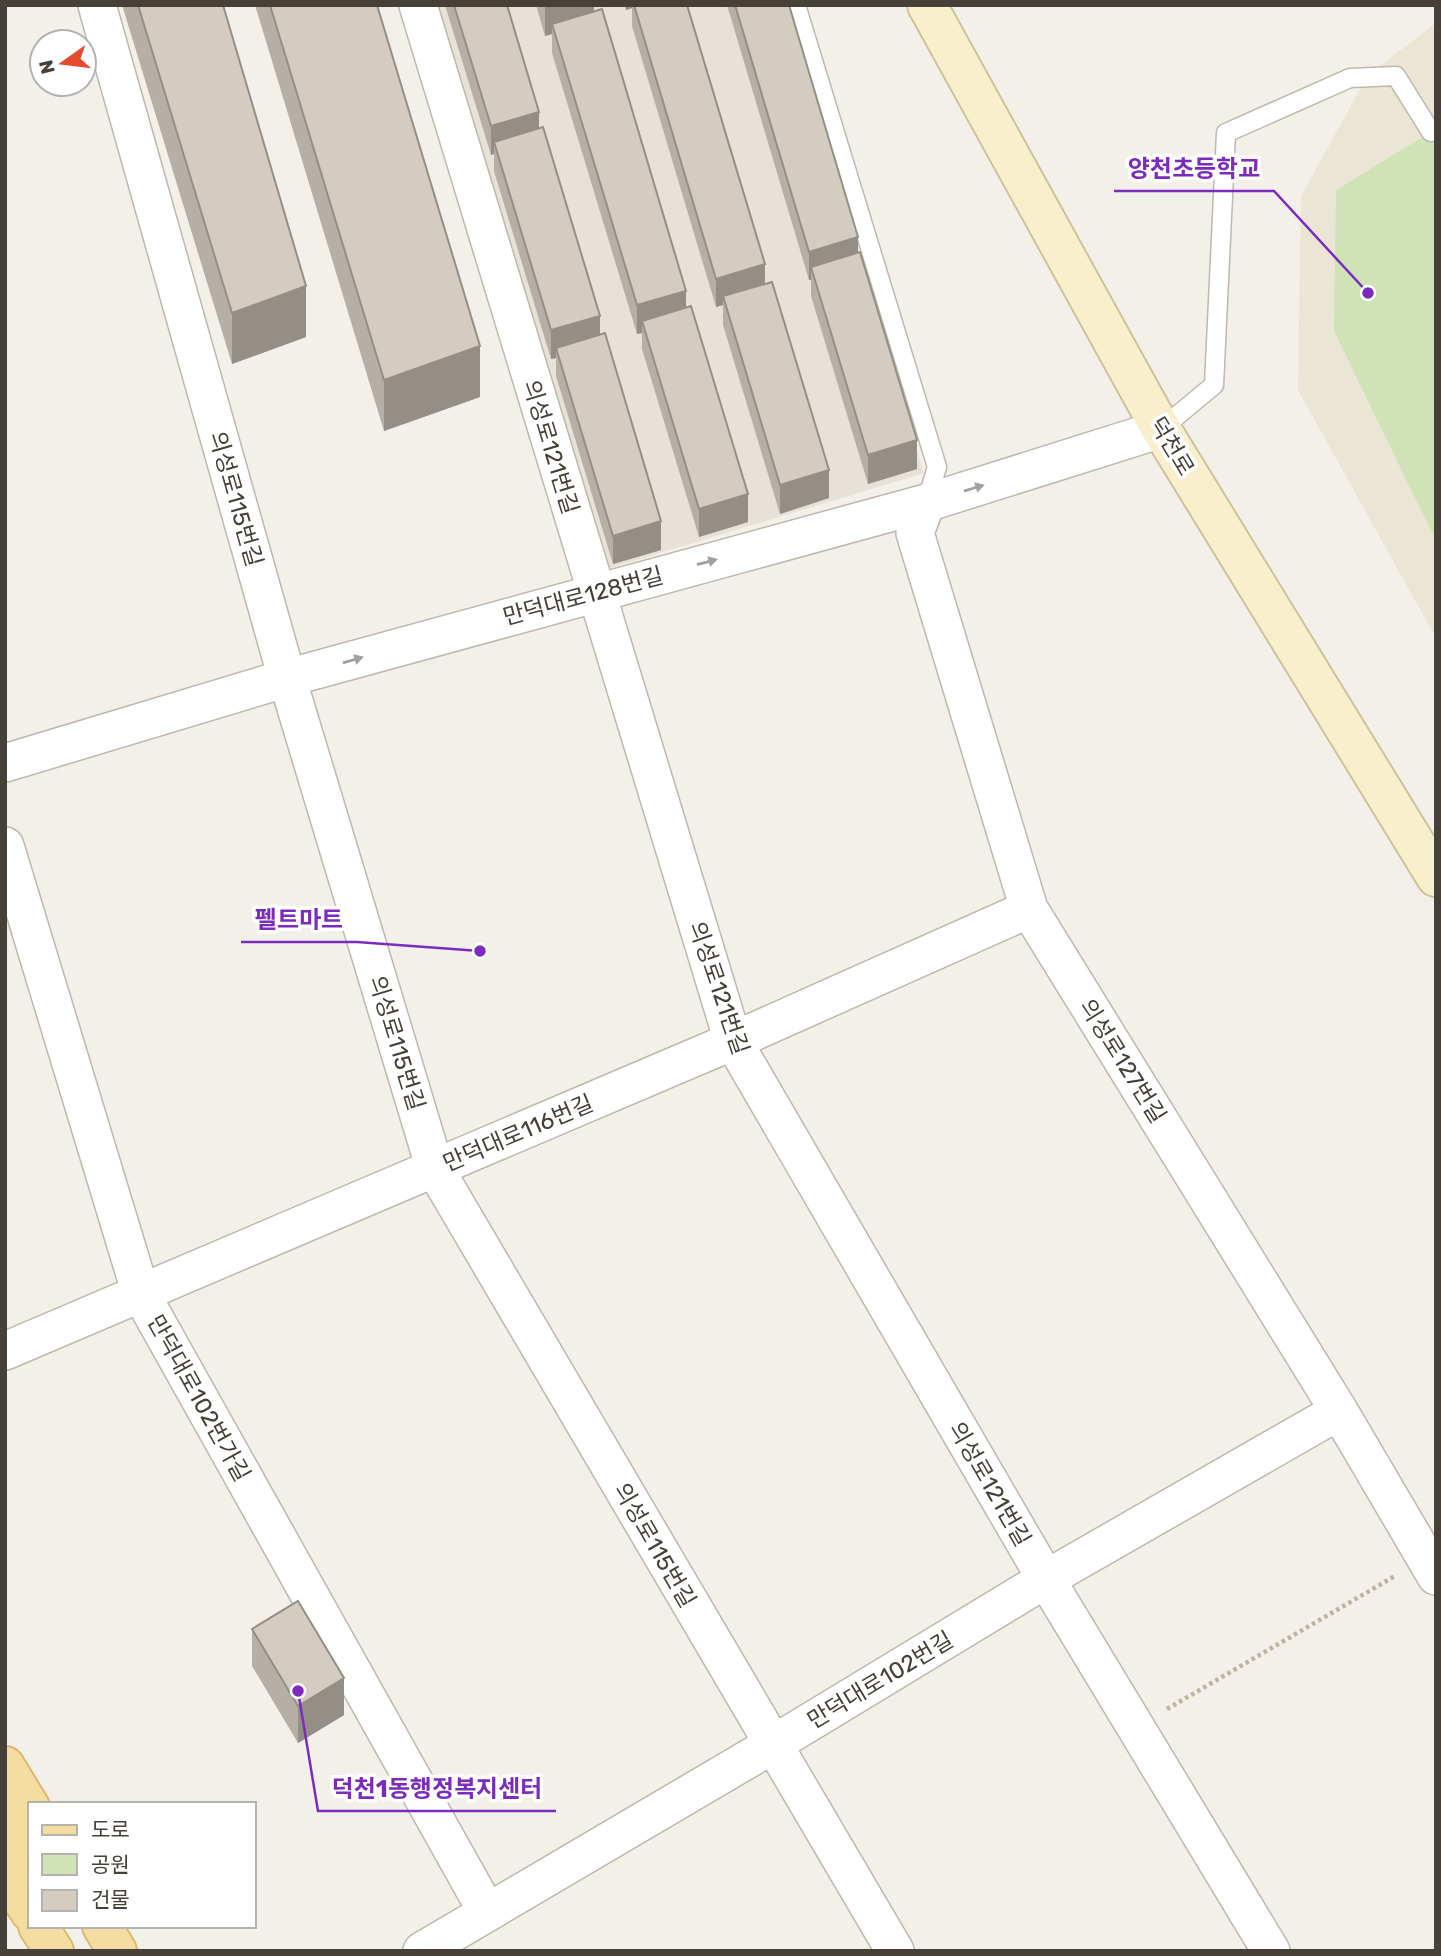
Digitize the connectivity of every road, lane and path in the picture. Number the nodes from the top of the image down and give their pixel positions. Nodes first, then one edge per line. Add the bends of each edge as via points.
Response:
1 (97, 5) edge
2 (418, 5) edge
3 (796, 5) edge
4 (938, 14) edge
5 (1431, 132) dead end
6 (1161, 429) junction
7 (926, 503) junction
8 (594, 592) junction
9 (287, 678) junction
10 (5, 763) edge
11 (5, 846) edge
12 (1436, 877) edge
13 (1029, 909) junction
14 (733, 1041) junction
15 (435, 1169) junction
16 (141, 1294) junction
17 (5, 1351) edge
18 (1339, 1410) junction
19 (1431, 1567) edge
20 (1046, 1579) junction
21 (1136, 1728) junction
22 (772, 1745) junction
23 (5, 1766) edge
24 (28, 1804) edge
25 (5, 1824) edge
26 (28, 1864) edge
27 (5, 1873) edge
28 (28, 1909) edge
29 (486, 1910) junction
30 (39, 1928) edge
31 (103, 1928) edge
32 (54, 1951) edge
33 (117, 1951) edge
34 (422, 1951) edge
35 (895, 1951) edge
36 (1271, 1951) edge

1 - 9 street, 의성로115번길
2 - 8 street, 의성로121번길
3 - 7 lane via 937,467
4 - 6 main road, 덕천로
5 - 6 lane via 1396,76 1350,78 1226,133 1214,385
7 -> 6 street, 만덕대로128번길
6 - 12 main road, 덕천로
8 -> 7 street, 만덕대로128번길
7 - 13 street, 의성로127번길 via 915,533
9 -> 8 street, 만덕대로128번길
8 - 14 street, 의성로121번길
9 - 10 street, 만덕대로128번길
9 - 15 street, 의성로115번길
11 - 16 street, 만덕대로102번가길
13 - 14 street, 만덕대로116번길
13 - 18 street, 의성로127번길
14 - 15 street, 만덕대로116번길
14 - 20 street, 의성로121번길
15 - 16 street, 만덕대로116번길
15 - 22 street, 의성로115번길
16 - 17 street, 만덕대로116번길
16 - 29 street, 만덕대로102번가길
18 - 19 street, 의성로127번길
18 - 20 street, 만덕대로102번길
19 - 21 path
20 - 21 street, 의성로121번길
20 - 22 street, 만덕대로102번길
21 - 36 street, 의성로121번길
22 - 29 street, 만덕대로102번길
22 - 35 street, 의성로115번길
23 - 24 main road
25 - 26 main road
27 - 28 main road
29 - 34 street, 만덕대로102번길
30 - 32 main road
31 - 33 main road

